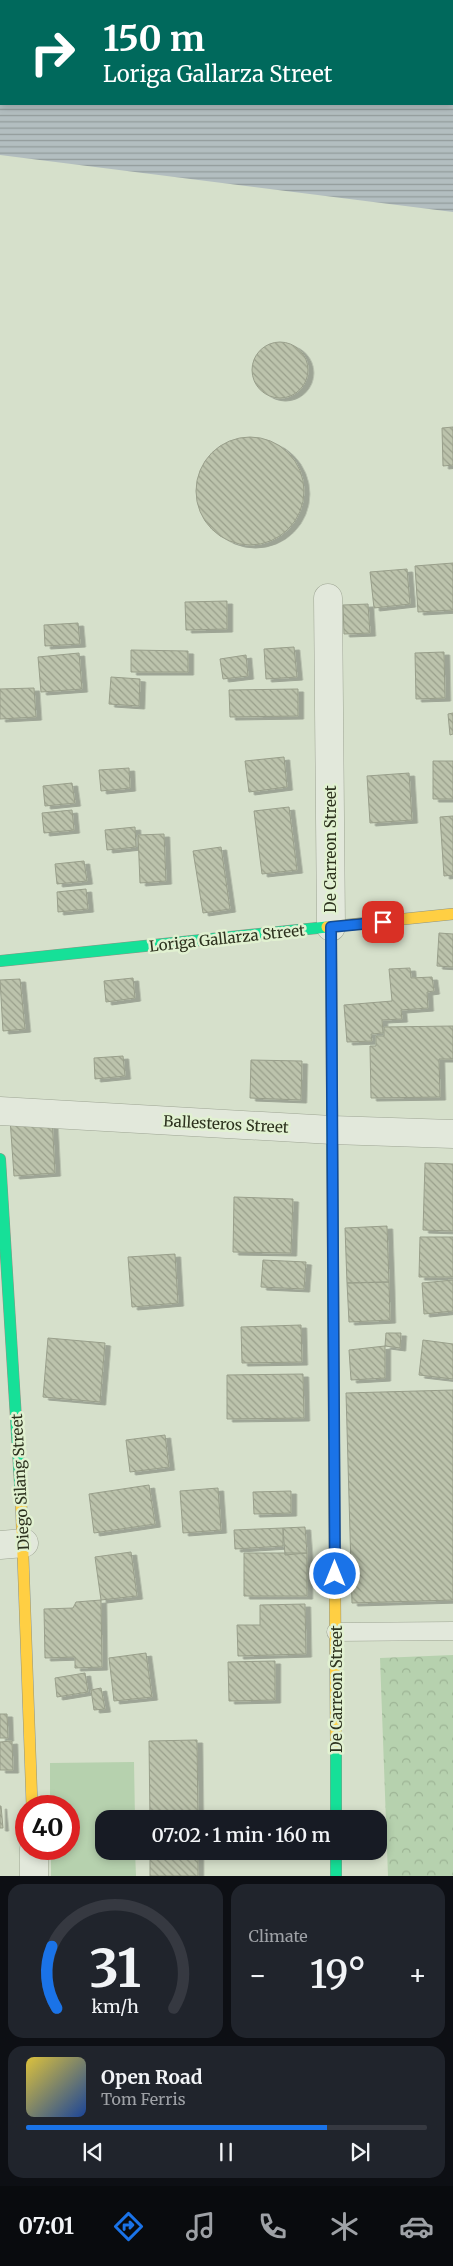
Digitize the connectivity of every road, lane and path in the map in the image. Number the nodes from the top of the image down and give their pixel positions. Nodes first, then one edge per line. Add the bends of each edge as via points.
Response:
1 (328, 598) dead end
2 (453, 914) edge
3 (331, 927) junction
4 (0, 961) edge
5 (0, 1111) edge
6 (332, 1130) junction
7 (453, 1134) edge
8 (0, 1159) edge
9 (12, 1544) edge
10 (453, 1631) edge
11 (336, 1632) junction
12 (31, 1795) edge
13 (336, 1810) edge
14 (34, 1860) edge
15 (336, 1860) edge
16 (34, 1876) edge
17 (336, 1876) edge

1 - 3 street, De Carreon Street
2 - 3 street, Loriga Gallarza Street
3 - 4 street, Loriga Gallarza Street
3 - 6 street, De Carreon Street
5 - 6 street, Ballesteros Street
6 - 7 street, Ballesteros Street
6 - 11 street, De Carreon Street
8 - 9 street, Diego Silang Street
9 - 12 street, Diego Silang Street
10 - 11 lane
11 - 13 street, De Carreon Street
14 - 16 street
15 - 17 street

